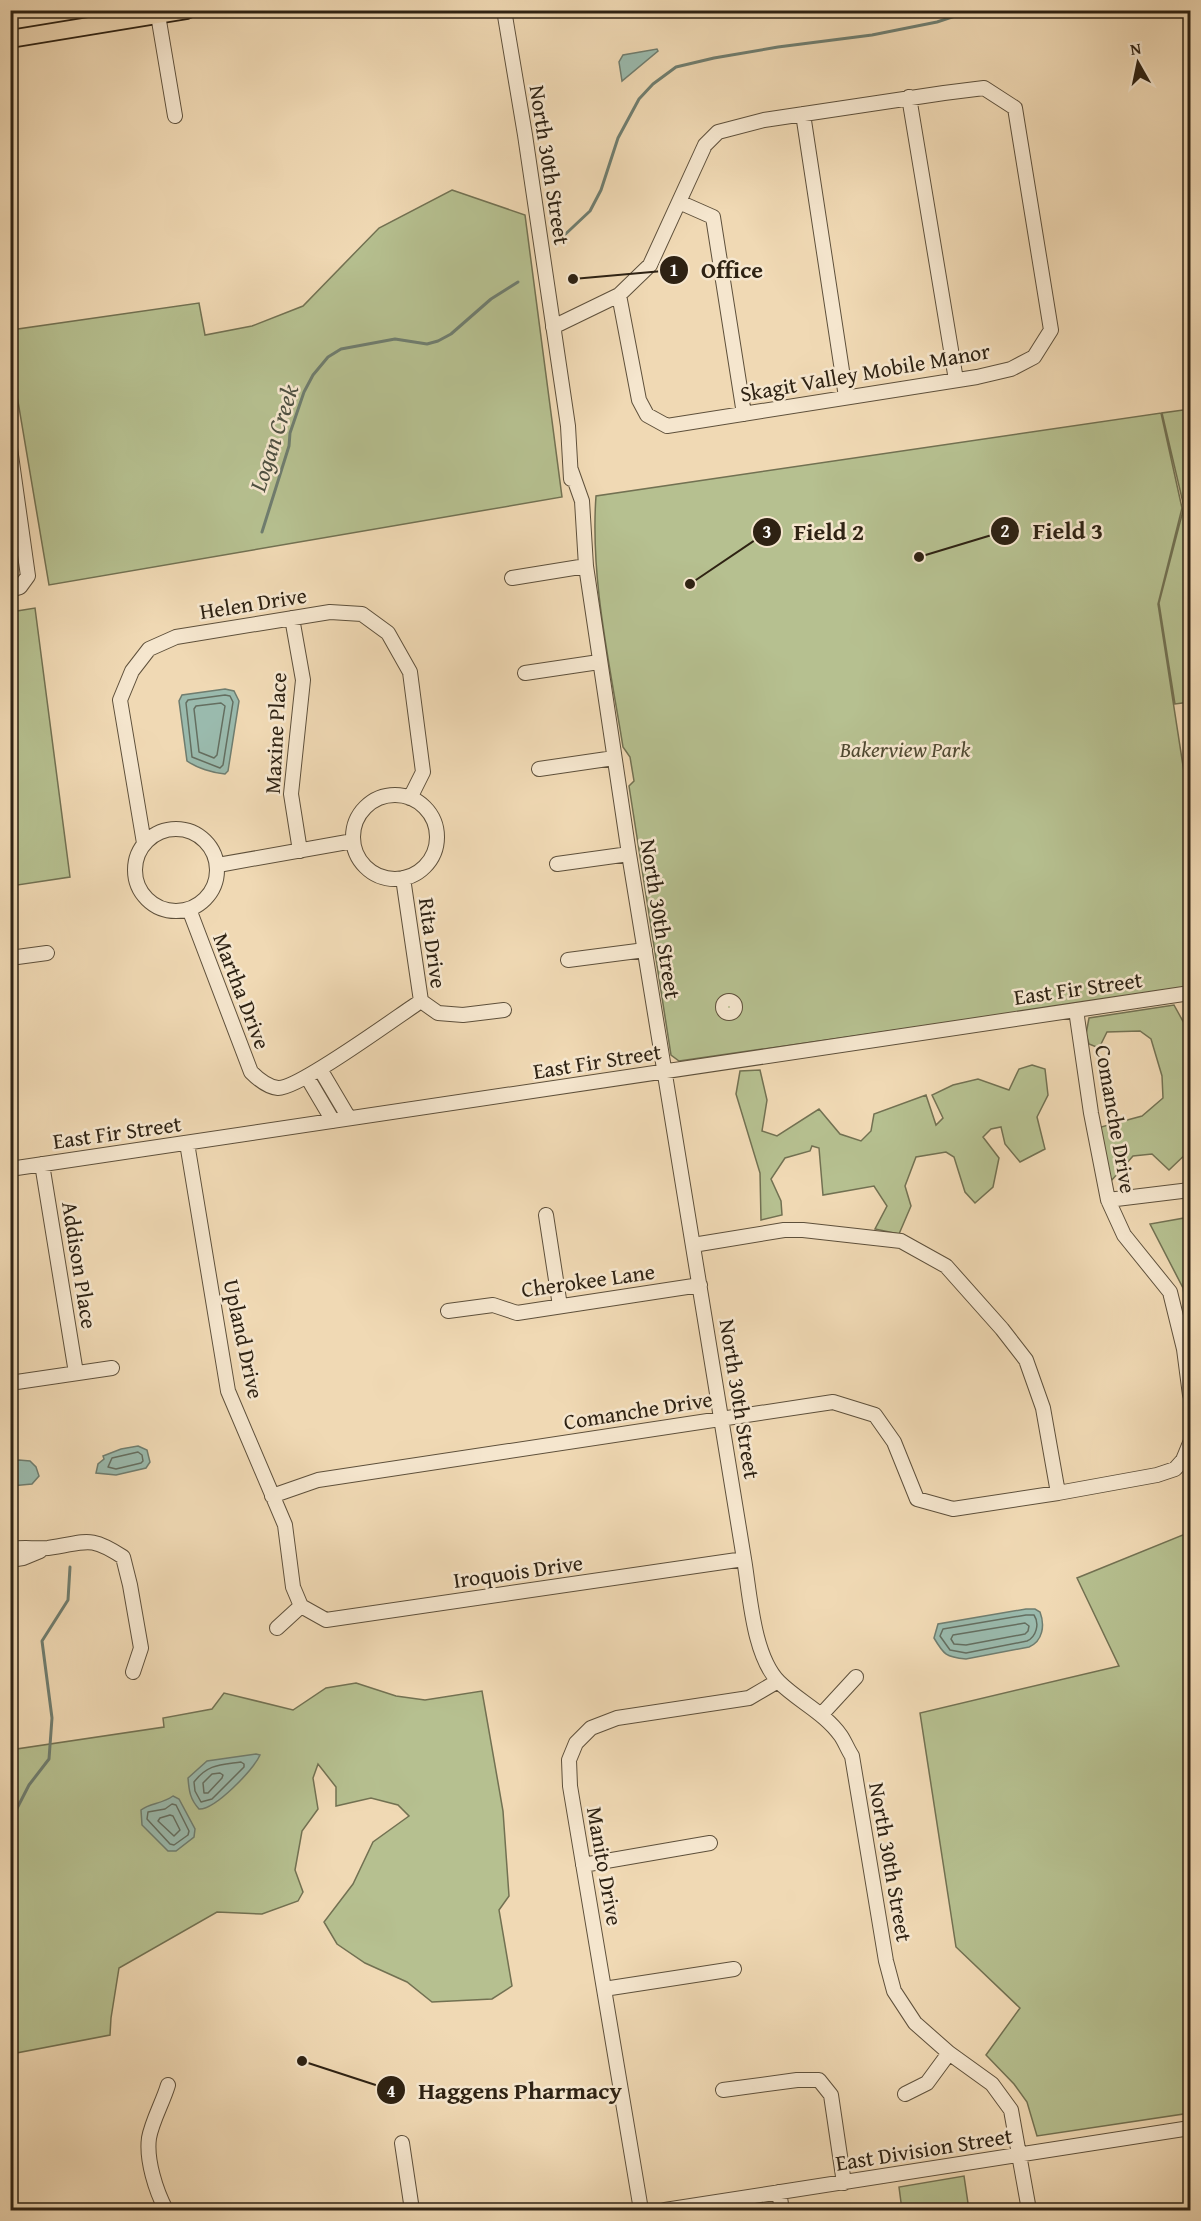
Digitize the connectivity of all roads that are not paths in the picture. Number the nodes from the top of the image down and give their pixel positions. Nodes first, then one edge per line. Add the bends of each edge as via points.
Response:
1 (187, 10) edge
2 (504, 10) edge
3 (158, 15) junction
4 (10, 39) edge
5 (909, 97) junction
6 (803, 114) junction
7 (175, 116) dead end
8 (679, 202) junction
9 (620, 295) junction
10 (553, 327) junction
11 (956, 380) junction
12 (846, 397) junction
13 (744, 414) junction
14 (10, 448) edge
15 (586, 566) junction
16 (512, 578) dead end
17 (10, 590) edge
18 (292, 618) junction
19 (599, 662) junction
20 (525, 673) dead end
21 (614, 758) junction
22 (539, 769) dead end
23 (410, 798) junction
24 (353, 841) junction
25 (144, 843) junction
26 (300, 851) junction
27 (629, 854) junction
28 (557, 864) dead end
29 (218, 865) junction
30 (403, 878) junction
31 (189, 909) junction
32 (645, 950) junction
33 (48, 952) dead end
34 (10, 958) edge
35 (568, 960) dead end
36 (1191, 993) edge
37 (421, 1001) junction
38 (504, 1010) dead end
39 (1076, 1010) junction
40 (320, 1068) junction
41 (665, 1072) junction
42 (307, 1077) junction
43 (263, 1083) joint
44 (349, 1118) junction
45 (333, 1121) junction
46 (187, 1143) junction
47 (42, 1164) junction
48 (10, 1169) edge
49 (1191, 1190) edge
50 (1108, 1200) junction
51 (546, 1215) dead end
52 (693, 1245) junction
53 (700, 1285) junction
54 (560, 1306) junction
55 (448, 1311) dead end
56 (1187, 1348) edge
57 (111, 1368) dead end
58 (76, 1373) junction
59 (10, 1383) edge
60 (1191, 1395) edge
61 (722, 1419) junction
62 (1191, 1443) edge
63 (1058, 1493) junction
64 (272, 1496) junction
65 (45, 1548) junction
66 (10, 1549) edge
67 (744, 1559) junction
68 (10, 1560) edge
69 (301, 1606) junction
70 (277, 1628) dead end
71 (133, 1672) dead end
72 (856, 1677) dead end
73 (778, 1681) junction
74 (821, 1715) junction
75 (710, 1843) dead end
76 (583, 1865) junction
77 (734, 1969) dead end
78 (604, 1989) junction
79 (949, 2053) junction
80 (168, 2085) dead end
81 (723, 2090) dead end
82 (905, 2094) dead end
83 (1191, 2128) edge
84 (402, 2143) dead end
85 (1021, 2155) junction
86 (844, 2183) junction
87 (779, 2193) junction
88 (166, 2211) edge
89 (412, 2211) edge
90 (641, 2211) edge
91 (665, 2211) edge
92 (782, 2211) edge
93 (1029, 2211) edge

1 - 3 main road
2 - 10 street, North 30th Street
3 - 4 main road
3 - 7 street
5 - 6 street, Skagit Valley Mobile Manor
5 - 11 street
5 - 11 street, Skagit Valley Mobile Manor via 984,88 1015,108 1051,330 1034,357 1011,369
6 - 8 street, Skagit Valley Mobile Manor via 718,132 705,145
6 - 12 street
8 - 9 street, Skagit Valley Mobile Manor via 650,265
8 - 13 street via 713,217
9 - 10 street, Skagit Valley Mobile Manor
9 - 13 street, Skagit Valley Mobile Manor via 639,400 647,415 667,426
10 - 15 street, North 30th Street via 568,426 572,502
11 - 12 street, Skagit Valley Mobile Manor
12 - 13 street, Skagit Valley Mobile Manor
14 - 17 street via 28,576 20,587
15 - 16 street
15 - 19 street, North 30th Street
18 - 23 street, Helen Drive via 330,612 362,614 388,633 410,672 423,772
18 - 25 street, Helen Drive via 176,637 149,649 132,671 120,700
18 - 26 street, Maxine Place via 303,680 291,794
19 - 20 street
19 - 21 street, North 30th Street
21 - 22 street
21 - 27 street, North 30th Street
23 - 24 street via 382,797 370,804 357,820
23 - 30 street via 431,815 437,841 426,865
24 - 26 street
24 - 30 street via 370,870 380,876
25 - 29 street via 156,833 172,828 188,830 213,849
25 - 31 street via 136,859 135,877 141,893 154,905 171,911
26 - 29 street
27 - 28 street
27 - 32 street, North 30th Street
29 - 31 street via 215,884 205,900
30 - 37 street, Rita Drive
31 - 43 street, Martha Drive via 251,1072
32 - 35 street
32 - 41 street, North 30th Street
33 - 34 street
36 - 39 street, East Fir Street
37 - 38 street via 438,1013 463,1015
37 - 40 street, Rita Drive
39 - 41 street, East Fir Street
39 - 50 street, Comanche Drive
40 - 42 street, Rita Drive
40 - 44 street
41 - 44 street, East Fir Street
41 - 52 street, North 30th Street
42 - 43 street, Rita Drive via 279,1088
42 - 45 street
44 - 45 street, East Fir Street
45 - 46 street, East Fir Street
46 - 47 street, East Fir Street
46 - 64 street, Upland Drive via 228,1391
47 - 48 street, East Fir Street
47 - 58 street, Addison Place
49 - 50 street
50 - 56 street, Comanche Drive via 1124,1235 1170,1292
51 - 54 street
52 - 53 street, North 30th Street
52 - 63 street via 803,1230 901,1241 946,1266 1026,1360 1043,1407
53 - 54 street, Cherokee Lane
53 - 61 street, North 30th Street
54 - 55 street, Cherokee Lane via 517,1313 494,1305
56 - 60 street, Comanche Drive
57 - 58 street
58 - 59 street
61 - 63 street, Comanche Drive via 833,1402 874,1415 894,1442 917,1499 953,1509
61 - 64 street, Comanche Drive via 318,1480
61 - 67 street, North 30th Street
62 - 63 street, Comanche Drive via 1175,1469
64 - 69 street, Upland Drive via 285,1525 293,1587
65 - 66 street
65 - 68 street
65 - 71 street via 89,1541 104,1544 123,1557 141,1647
67 - 69 street, Iroquois Drive via 326,1620
67 - 73 street, North 30th Street via 759,1642
69 - 70 street
72 - 74 street
73 - 74 street, North 30th Street
73 - 76 street, Manito Drive via 749,1698 617,1718 591,1728 576,1743 569,1760
74 - 79 street, North 30th Street via 841,1735 852,1756 894,1990 915,2023
75 - 76 street
76 - 78 street, Manito Drive
77 - 78 street
78 - 90 street, Manito Drive
79 - 82 street via 927,2083
79 - 85 street, North 30th Street via 992,2084 1011,2110
80 - 88 street via 149,2138 157,2192
81 - 86 street via 819,2080 831,2095
83 - 85 street, East Division Street
84 - 89 street
85 - 86 street, East Division Street
85 - 93 street, North 30th Street
86 - 87 street, East Division Street
87 - 91 street, East Division Street
87 - 92 street

